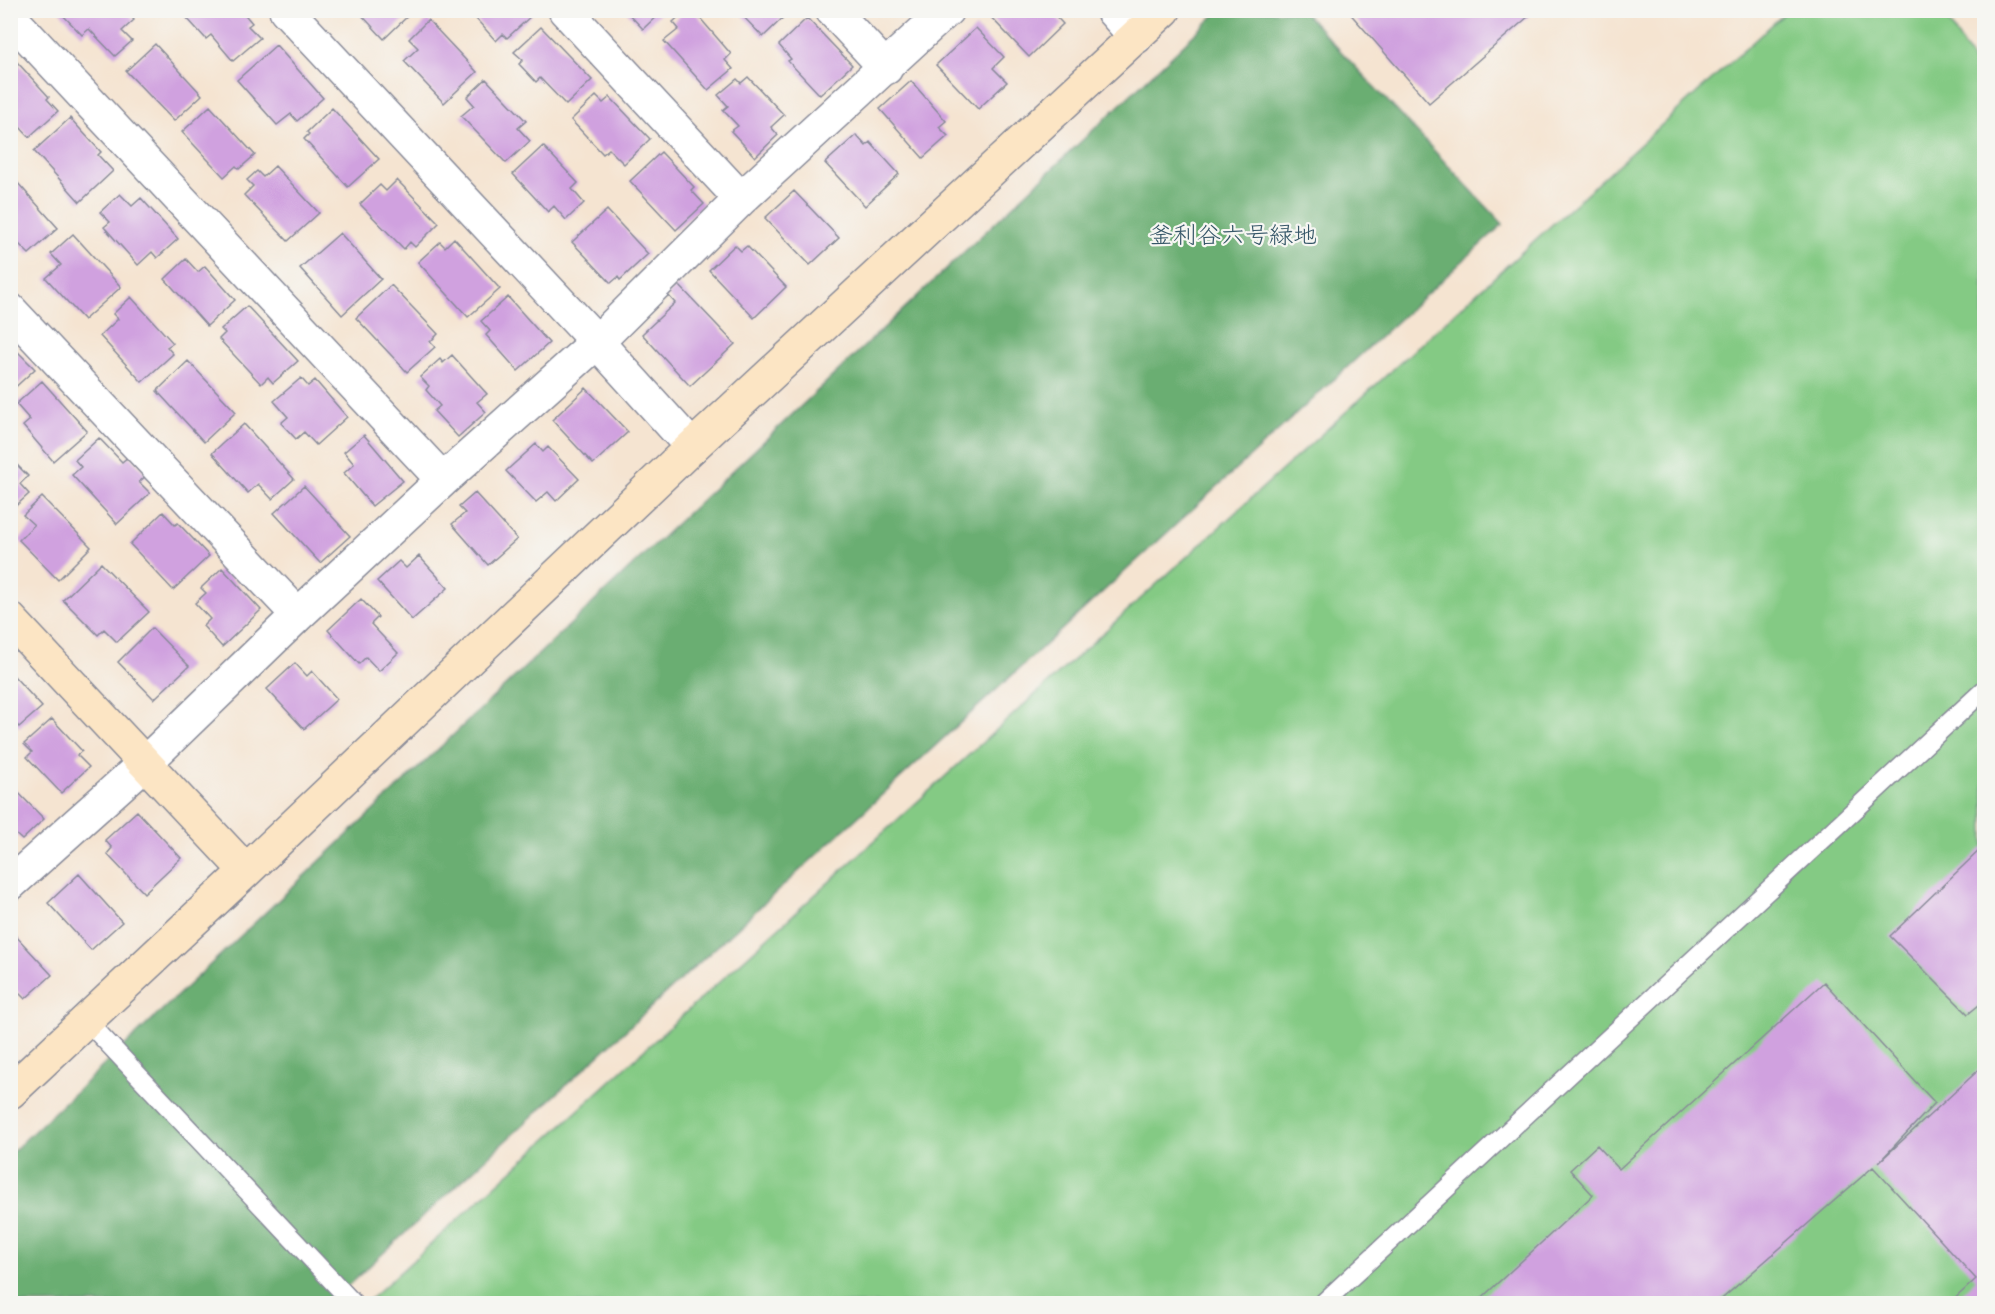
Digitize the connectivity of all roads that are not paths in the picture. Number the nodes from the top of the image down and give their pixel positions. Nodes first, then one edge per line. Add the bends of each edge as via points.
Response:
1 (286, 10) edge
2 (565, 10) edge
3 (832, 10) edge
4 (947, 10) edge
5 (1112, 10) edge
6 (1164, 10) edge
7 (12, 14) edge
8 (1136, 37) junction
9 (886, 68) junction
10 (741, 199) junction
11 (10, 310) edge
12 (597, 342) junction
13 (692, 447) junction
14 (443, 480) junction
15 (298, 615) junction
16 (10, 620) edge
17 (1984, 690) edge
18 (146, 763) junction
19 (246, 871) junction
20 (10, 884) edge
21 (87, 1021) junction
22 (10, 1092) edge
23 (354, 1304) edge
24 (1322, 1304) edge

1 - 12 street
2 - 10 street
3 - 9 street
4 - 9 street
5 - 8 street
6 - 8 street
7 - 14 street
8 - 13 street
9 - 10 street
10 - 12 street
11 - 15 street
12 - 13 street
12 - 14 street
13 - 19 street
14 - 15 street
15 - 18 street
16 - 18 street
17 - 24 lane
18 - 19 street
18 - 20 street
19 - 21 street
21 - 22 street
21 - 23 lane

